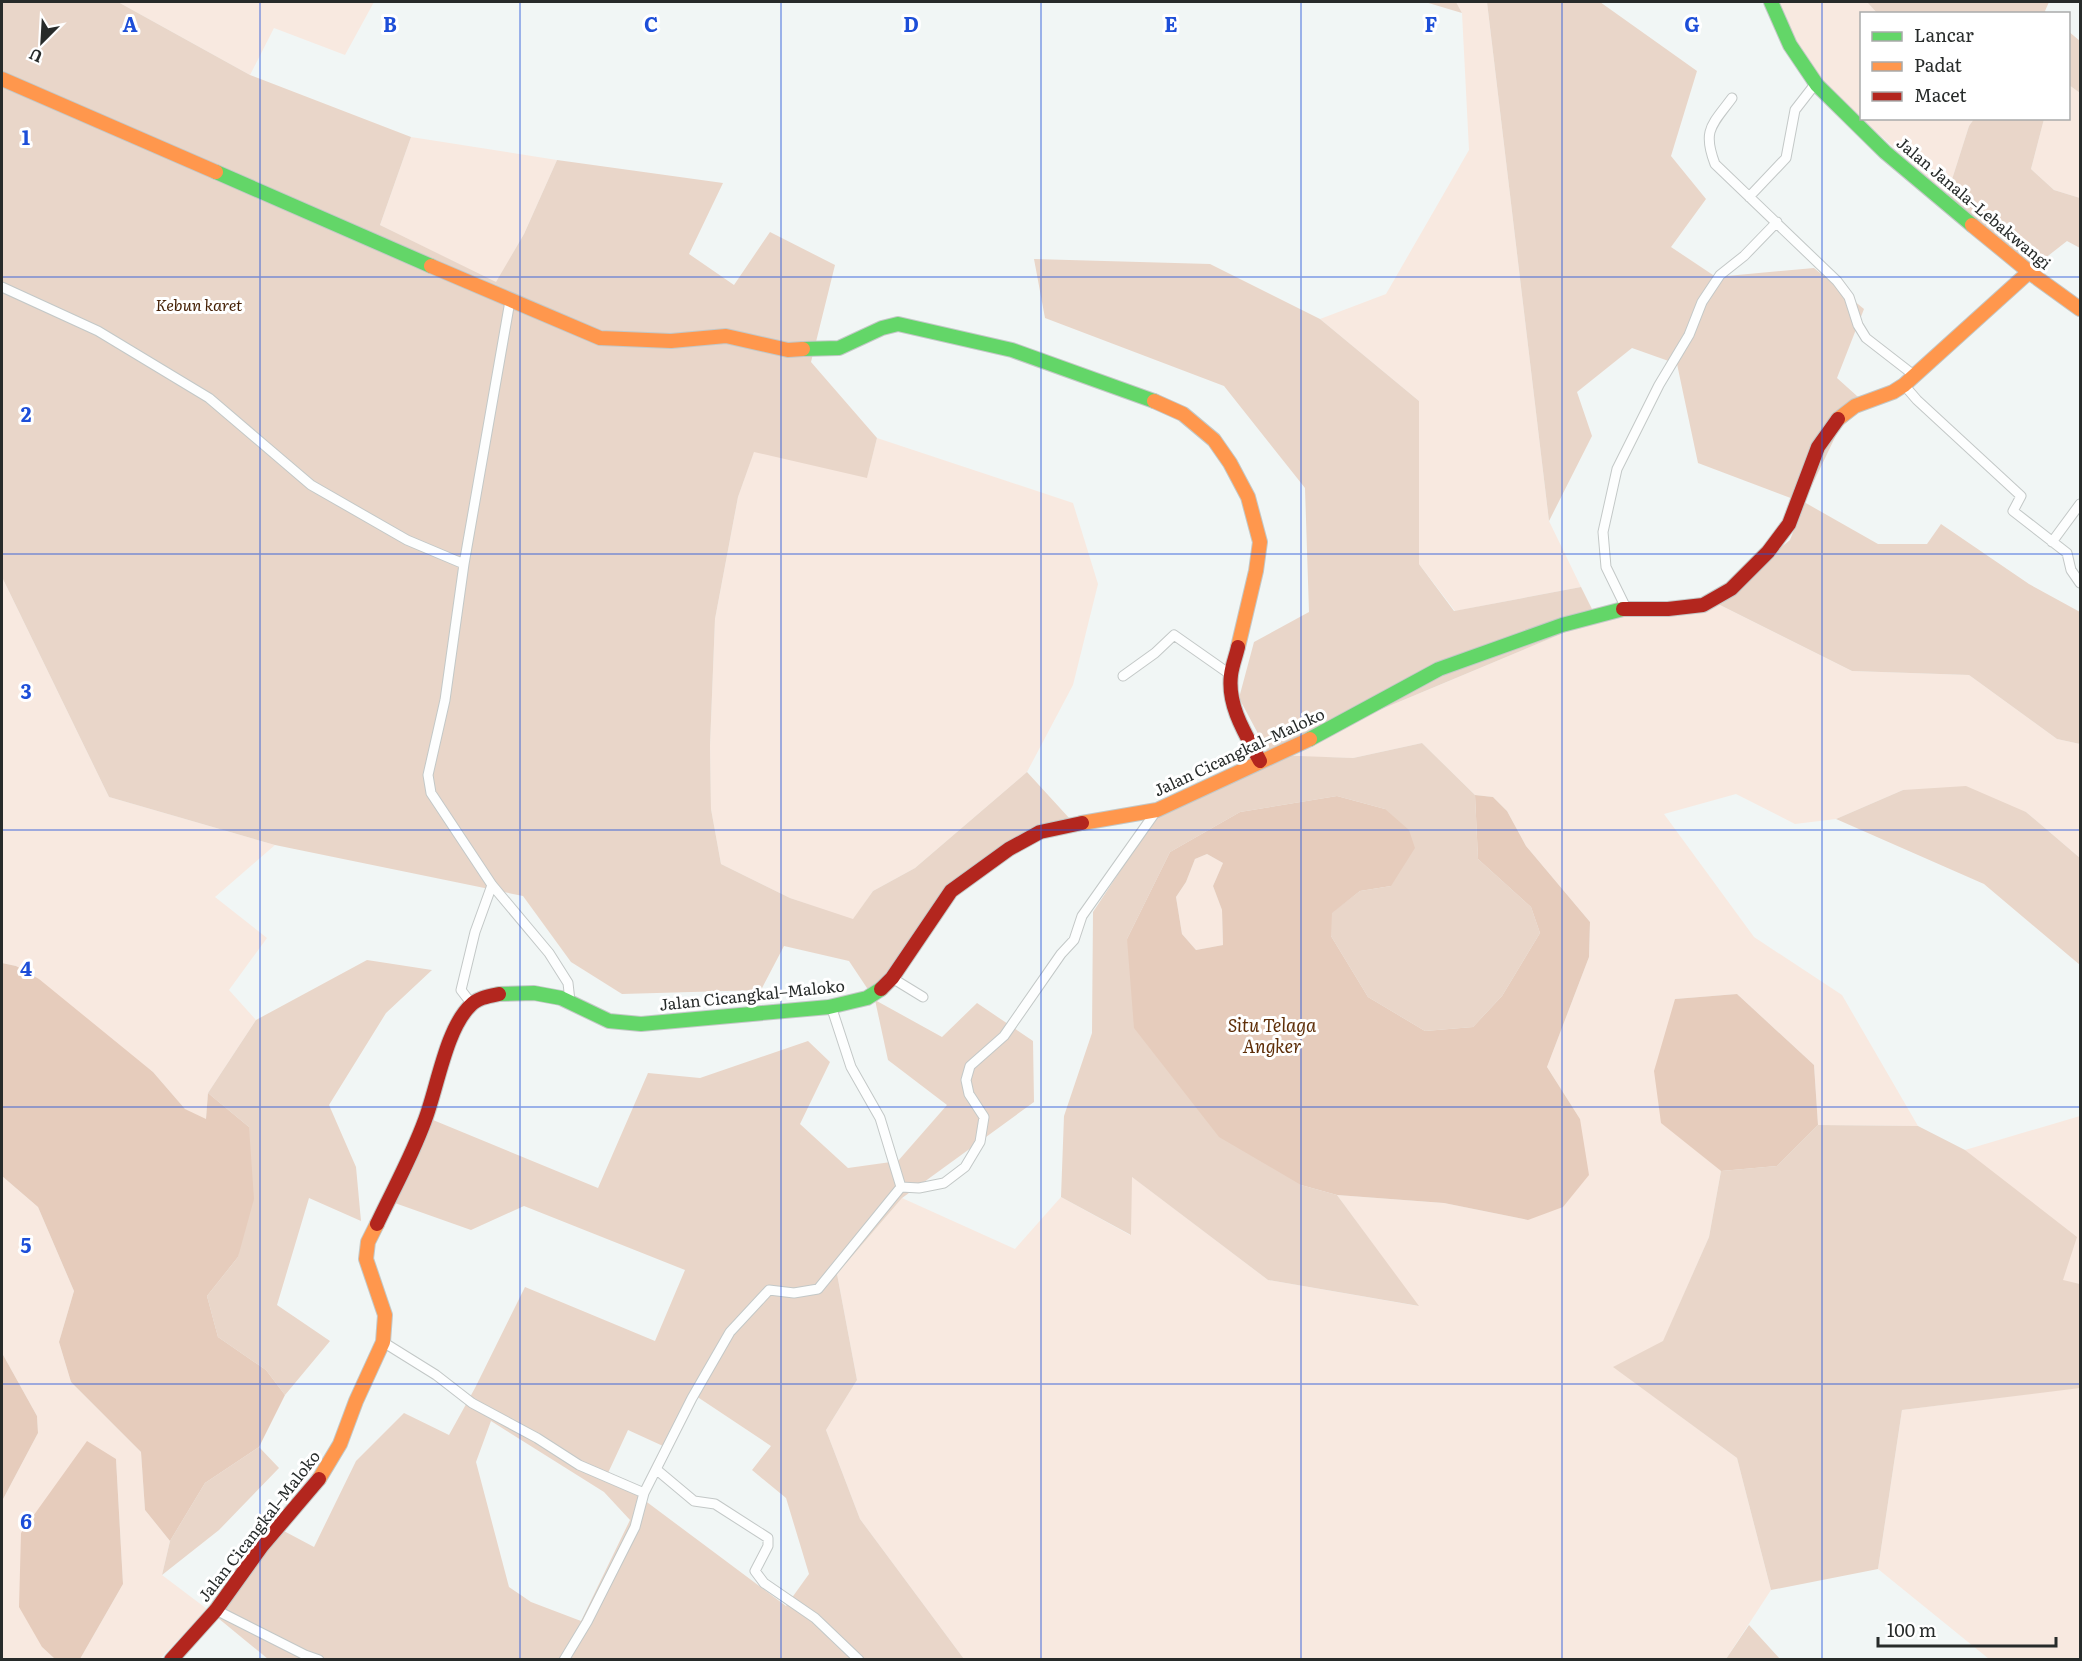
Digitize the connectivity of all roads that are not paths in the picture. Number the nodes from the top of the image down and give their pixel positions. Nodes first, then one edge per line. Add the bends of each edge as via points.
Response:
1 (1771, 2) edge
2 (2, 79) edge
3 (1816, 83) junction
4 (1732, 98) dead end
5 (1749, 197) junction
6 (1777, 222) junction
7 (2029, 272) junction
8 (2, 288) edge
9 (510, 301) junction
10 (2080, 309) edge
11 (1909, 380) junction
12 (2080, 504) edge
13 (2052, 542) junction
14 (464, 564) junction
15 (2080, 583) edge
16 (1626, 608) junction
17 (1231, 675) junction
18 (1123, 676) dead end
19 (1260, 761) junction
20 (1157, 810) junction
21 (492, 885) junction
22 (892, 978) junction
23 (923, 997) dead end
24 (570, 1001) junction
25 (471, 1004) junction
26 (831, 1006) junction
27 (901, 1187) junction
28 (383, 1342) junction
29 (657, 1470) junction
30 (644, 1493) junction
31 (216, 1610) junction
32 (171, 1659) edge
33 (319, 1659) edge
34 (564, 1659) edge
35 (859, 1659) edge

1 - 3 street, Jalan Janala–Lebakwangi via 1784,35
2 - 9 street
3 - 5 street via 1795,110 1786,158
3 - 7 street, Jalan Janala–Lebakwangi via 1899,165
4 - 5 street via 1709,129 1709,147 1715,164
5 - 6 street
6 - 11 street via 1837,280 1849,297 1866,338
6 - 16 street via 1720,275 1702,302 1689,335 1617,469 1603,532 1606,567
7 - 10 street, Jalan Janala–Lebakwangi
7 - 11 street, Jalan Cicangkal–Maloko
8 - 14 street via 98,331 209,398 311,485 407,540
9 - 14 street
9 - 17 street via 600,338 671,341 726,336 788,350 839,348 898,324 1012,350 1183,414 1214,440 1230,463 1248,497 1260,542
11 - 13 street via 1917,400 2020,496 2013,511
11 - 16 street, Jalan Cicangkal–Maloko via 1893,392 1855,406 1836,421 1818,447 1789,524 1768,552 1731,588 1703,605
12 - 13 street
13 - 15 street via 2067,553
14 - 21 street via 445,700 428,775 430,794
16 - 19 street, Jalan Cicangkal–Maloko via 1562,625 1439,669 1304,742
17 - 18 street via 1174,635
17 - 19 street via 1230,692 1238,719
19 - 20 street, Jalan Cicangkal–Maloko
20 - 22 street, Jalan Cicangkal–Maloko via 1058,827 1009,849 951,891
20 - 27 street via 1082,916 1074,940 1004,1036 970,1066 966,1080 969,1094 984,1117 980,1142 965,1167 944,1183
21 - 24 street via 549,953 568,983
21 - 25 street via 461,990
22 - 23 street
22 - 26 street, Jalan Cicangkal–Maloko via 866,998
24 - 25 street, Jalan Cicangkal–Maloko via 513,992
24 - 26 street, Jalan Cicangkal–Maloko via 607,1022 624,1024
25 - 28 street, Jalan Cicangkal–Maloko via 453,1035 422,1130 368,1242 366,1259 385,1315
26 - 27 street via 851,1067 880,1118
27 - 29 street via 818,1289 794,1293 769,1290 730,1332
28 - 30 street via 472,1403 579,1465
28 - 31 street, Jalan Cicangkal–Maloko via 324,1474 262,1546
29 - 30 street
29 - 35 street via 694,1501 715,1504 768,1538 755,1571 764,1583 815,1618
30 - 34 street via 634,1527
31 - 32 street, Jalan Cicangkal–Maloko
31 - 33 street

